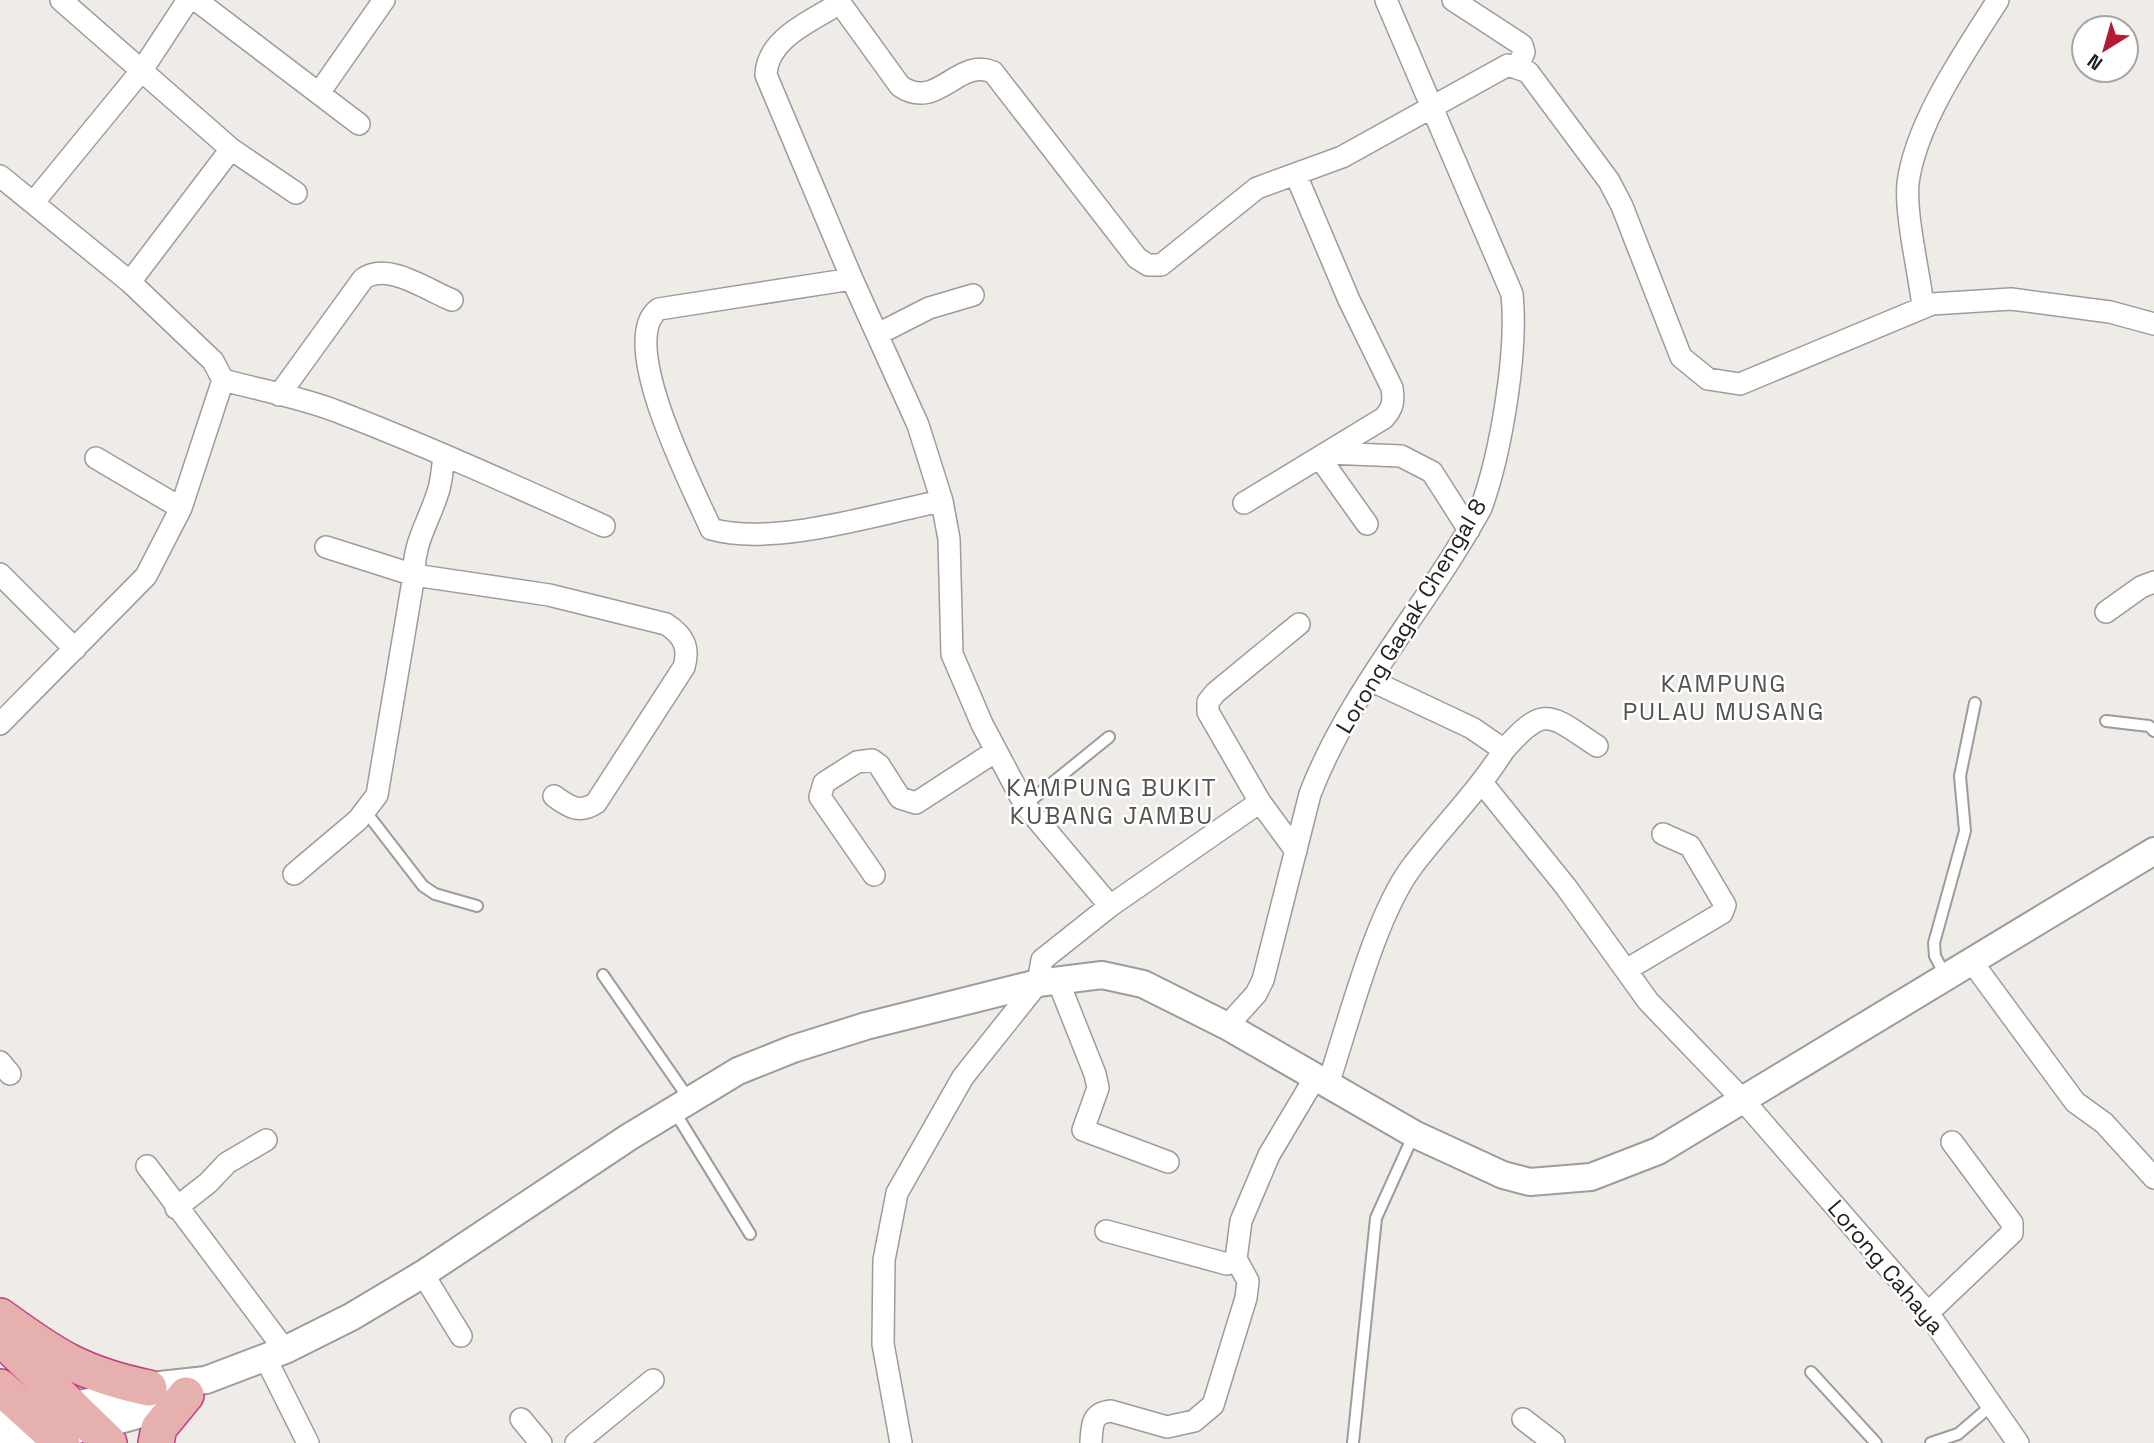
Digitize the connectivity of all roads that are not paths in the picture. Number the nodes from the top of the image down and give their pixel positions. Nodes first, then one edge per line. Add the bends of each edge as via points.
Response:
1 (61, 0) edge
2 (188, 0) edge
3 (196, 0) edge
4 (384, 0) edge
5 (1386, 0) edge
6 (1453, 0) edge
7 (1998, 0) edge
8 (839, 1) edge
9 (1518, 66) junction
10 (142, 70) junction
11 (319, 93) junction
12 (1439, 104) junction
13 (359, 124) dead end
14 (231, 149) junction
15 (1296, 175) junction
16 (0, 176) edge
17 (296, 192) dead end
18 (33, 203) junction
19 (852, 279) junction
20 (130, 282) junction
21 (973, 295) dead end
22 (452, 300) dead end
23 (1923, 306) junction
24 (2154, 324) edge
25 (878, 334) junction
26 (223, 380) junction
27 (279, 395) junction
28 (1324, 455) junction
29 (444, 456) junction
30 (96, 458) dead end
31 (942, 501) junction
32 (1244, 503) dead end
33 (181, 508) junction
34 (1367, 524) dead end
35 (604, 526) dead end
36 (1469, 530) junction
37 (326, 547) dead end
38 (0, 574) edge
39 (414, 575) junction
40 (2154, 582) edge
41 (2106, 612) dead end
42 (1299, 624) dead end
43 (75, 649) junction
44 (1370, 680) junction
45 (1975, 703) dead end
46 (2106, 721) dead end
47 (0, 724) edge
48 (2154, 731) edge
49 (1109, 737) dead end
50 (1597, 746) dead end
51 (1504, 750) junction
52 (996, 751) junction
53 (1483, 784) junction
54 (554, 796) dead end
55 (1260, 802) junction
56 (1025, 805) junction
57 (366, 812) junction
58 (1663, 834) dead end
59 (1296, 851) junction
60 (2154, 851) edge
61 (294, 874) dead end
62 (874, 875) dead end
63 (477, 905) dead end
64 (1110, 906) junction
65 (1972, 962) junction
66 (1626, 970) junction
67 (603, 975) dead end
68 (1947, 978) junction
69 (1048, 982) junction
70 (1227, 1026) junction
71 (1322, 1080) junction
72 (1742, 1099) junction
73 (681, 1104) junction
74 (1414, 1134) junction
75 (266, 1140) dead end
76 (1952, 1142) dead end
77 (1168, 1162) dead end
78 (148, 1167) dead end
79 (2154, 1178) edge
80 (176, 1208) junction
81 (1106, 1231) dead end
82 (750, 1234) dead end
83 (1236, 1259) junction
84 (423, 1275) junction
85 (1928, 1313) junction
86 (0, 1316) edge
87 (461, 1336) dead end
88 (0, 1337) edge
89 (275, 1354) junction
90 (1811, 1372) dead end
91 (653, 1380) dead end
92 (0, 1387) edge
93 (149, 1388) junction
94 (196, 1388) junction
95 (1992, 1405) junction
96 (521, 1419) dead end
97 (1523, 1419) dead end
98 (60, 1427) edge
99 (11, 1443) edge
100 (156, 1443) edge
101 (308, 1443) edge
102 (541, 1443) edge
103 (576, 1443) edge
104 (901, 1443) edge
105 (1091, 1443) edge
106 (1353, 1443) edge
107 (1554, 1443) edge
108 (1876, 1443) edge
109 (1931, 1443) edge
110 (2018, 1443) edge

1 - 10 street
2 - 10 street
3 - 11 street
4 - 11 street
5 - 12 street, Lorong Gagak Chengal 8
6 - 9 street via 1522,45
7 - 23 street via 1930,116 1916,149 1908,184
8 - 15 street via 900,86 910,93 931,92 974,68 993,72 1096,207 1137,258 1148,265 1161,265 1243,196
8 - 19 street via 776,45 766,62 766,75
9 - 12 street via 1499,68
9 - 23 street via 1541,87 1609,181 1681,357 1707,379 1740,384
10 - 14 street
10 - 18 street
11 - 13 street
12 - 15 street via 1342,157
12 - 36 street, Lorong Gagak Chengal 8 via 1512,294 1515,319 1508,387 1487,490
14 - 17 street
14 - 20 street
15 - 28 street via 1394,399 1384,418
16 - 18 street
18 - 20 street
19 - 25 street
19 - 31 street via 659,309 650,315 647,355 664,424 711,529 724,533 780,533
20 - 26 street via 213,361
21 - 25 street via 929,309
22 - 27 street via 384,272 372,273 363,279
23 - 24 street via 2011,299 2110,312
25 - 31 street via 912,408
26 - 27 street
26 - 33 street
27 - 29 street via 338,411
28 - 32 street
28 - 34 street
28 - 36 street via 1401,456 1432,472
29 - 35 street
29 - 39 street via 437,498 418,541
30 - 33 street
31 - 52 street via 952,654
33 - 43 street via 146,576
36 - 44 street, Lorong Gagak Chengal 8
37 - 39 street
38 - 43 street
39 - 54 street via 549,595 666,624 685,642 688,656 684,667 596,803 579,810
39 - 57 street via 377,795
40 - 41 street
42 - 55 street via 1208,702 1208,712
43 - 47 street
44 - 51 street via 1472,728
44 - 59 street, Lorong Gagak Chengal 8 via 1320,769
45 - 68 lane via 1958,789 1965,831 1934,943 1935,956
46 - 48 lane via 2149,726
49 - 56 lane
50 - 51 street via 1557,720 1545,718 1526,725
51 - 53 street
52 - 56 street
52 - 62 street via 916,803 900,798 872,760 857,762 824,783 820,797
53 - 66 street, Lorong Cahaya
53 - 71 street via 1410,869 1392,902
55 - 59 street
55 - 64 street
56 - 64 street
57 - 61 street
57 - 63 lane via 423,887
58 - 66 street via 1690,846 1725,905 1722,913
59 - 70 street, Lorong Gagak Chengal 8 via 1263,980
60 - 65 street
64 - 69 street via 1042,960
65 - 68 street
65 - 79 street via 2075,1102 2104,1124
66 - 72 street, Lorong Cahaya via 1665,1020
67 - 73 lane
68 - 72 street
69 - 70 street via 1102,975 1143,984
69 - 73 street via 866,1026 793,1049 738,1071
69 - 77 street via 1096,1074 1098,1088 1083,1130
69 - 104 street via 963,1077 897,1193 884,1260 883,1344
70 - 71 street
71 - 74 street
71 - 83 street via 1269,1155 1241,1221
72 - 74 street via 1658,1151 1591,1177 1557,1182 1503,1175
72 - 85 street, Lorong Cahaya
73 - 82 lane
73 - 84 street
74 - 106 lane via 1376,1219
75 - 80 street via 227,1163
76 - 85 street via 2012,1223 2012,1233
78 - 80 street
80 - 89 street
81 - 83 street via 1227,1264
83 - 105 street via 1248,1281 1246,1298 1213,1405 1194,1421 1167,1427 1111,1410 1102,1412 1092,1424
84 - 87 street
84 - 89 street
85 - 95 street, Lorong Cahaya
86 - 93 highway via 63,1361 111,1380
88 - 98 highway
89 - 94 street
89 - 101 street
90 - 108 lane
91 - 103 street
92 - 98 highway
93 - 94 street
93 - 98 street
94 - 98 street via 166,1405
94 - 100 highway via 159,1428
95 - 109 lane via 1958,1434
95 - 110 street, Lorong Cahaya
96 - 102 street
97 - 107 street
98 - 99 street

